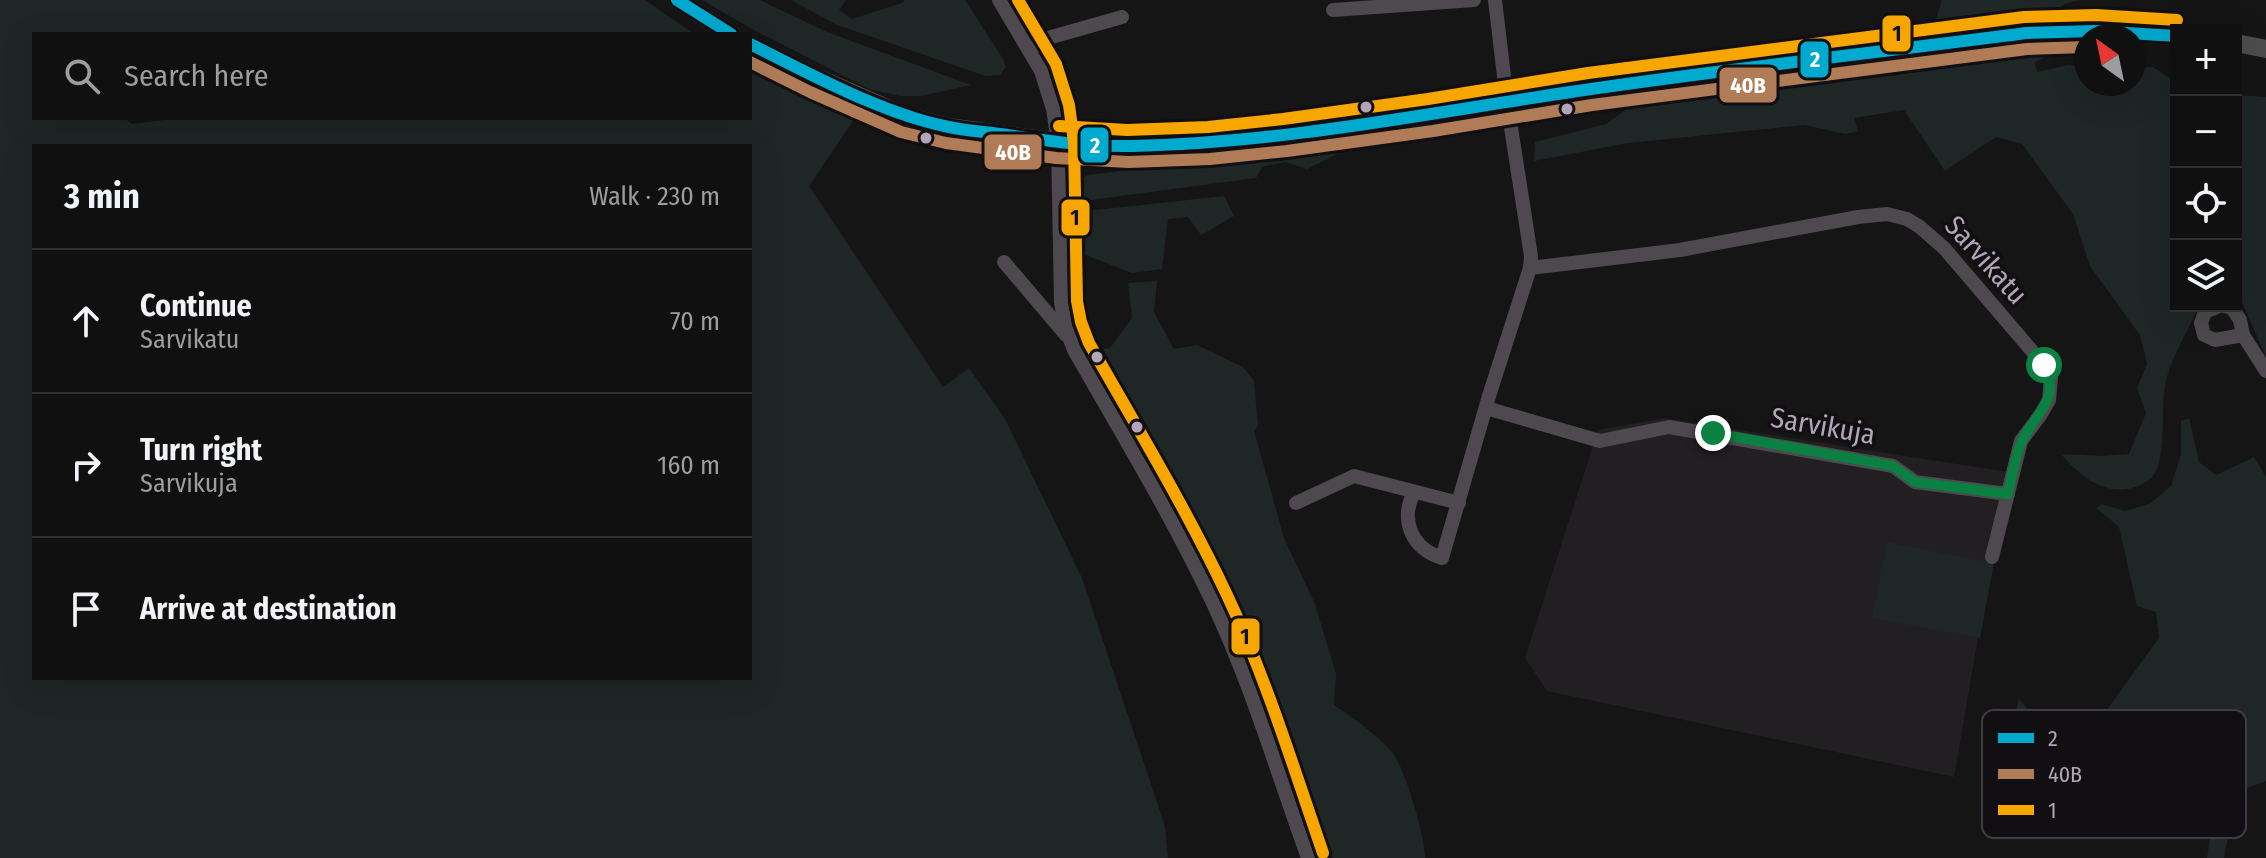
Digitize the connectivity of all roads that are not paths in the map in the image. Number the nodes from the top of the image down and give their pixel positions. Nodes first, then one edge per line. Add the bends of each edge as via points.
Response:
1 (677, 0) edge
2 (999, 0) edge
3 (1474, 0) edge
4 (1495, 0) edge
5 (1333, 10) dead end
6 (1122, 17) dead end
7 (728, 32) edge
8 (2170, 36) edge
9 (2242, 44) edge
10 (752, 45) edge
11 (2266, 49) edge
12 (1029, 50) junction
13 (1507, 102) junction
14 (1058, 142) junction
15 (1004, 262) dead end
16 (1530, 268) junction
17 (2205, 312) edge
18 (2235, 312) edge
19 (2243, 335) junction
20 (1069, 339) junction
21 (2266, 371) edge
22 (1486, 408) junction
23 (1414, 492) junction
24 (2008, 494) junction
25 (1296, 503) dead end
26 (1459, 503) junction
27 (1992, 557) dead end
28 (1308, 858) edge

1 - 7 main road
2 - 12 street
3 - 5 street
4 - 13 street
6 - 12 street via 1048,38
8 - 13 main road via 2026,33
9 - 11 main road
10 - 14 main road via 905,116
12 - 14 street via 1048,88
13 - 14 main road via 1209,143
13 - 16 street
14 - 20 street via 1061,302
15 - 20 street
16 - 22 street
16 - 24 street, Sarvikatu via 1680,250 1858,217 1887,214 1907,219 1944,248 2051,378 2049,400 2021,441
17 - 19 street via 2204,335 2215,340
18 - 19 street
19 - 21 street
20 - 28 street via 1213,602
22 - 24 street, Sarvikuja via 1600,441 1669,427 1893,466 1915,482
22 - 26 street
23 - 25 street via 1354,476
23 - 26 street
23 - 26 street via 1407,520 1416,541 1442,558
24 - 27 street, Sarvikatu

